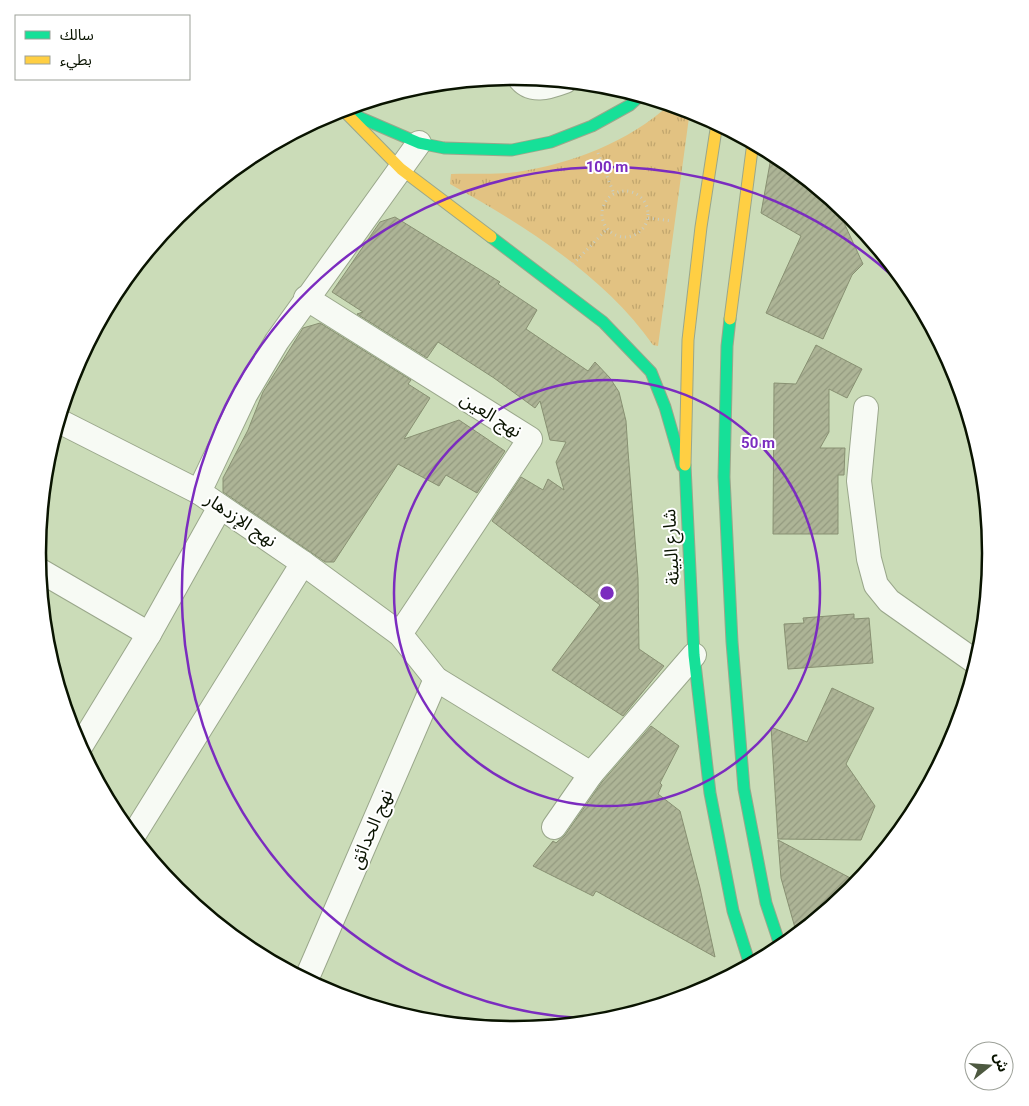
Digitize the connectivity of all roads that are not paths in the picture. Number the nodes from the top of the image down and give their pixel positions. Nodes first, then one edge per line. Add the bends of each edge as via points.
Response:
1 (530, 86) edge
2 (551, 87) edge
3 (635, 101) edge
4 (353, 114) edge
5 (348, 115) edge
6 (716, 130) edge
7 (419, 143) junction
8 (752, 149) edge
9 (401, 169) junction
10 (306, 298) junction
11 (866, 408) dead end
12 (65, 423) edge
13 (685, 475) junction
14 (199, 492) junction
15 (220, 507) junction
16 (303, 563) junction
17 (47, 574) edge
18 (149, 634) junction
19 (400, 634) junction
20 (694, 655) junction
21 (971, 658) edge
22 (436, 679) junction
23 (85, 739) edge
24 (591, 774) junction
25 (554, 827) dead end
26 (137, 830) edge
27 (778, 940) edge
28 (748, 960) edge
29 (309, 974) edge

1 - 2 street
3 - 7 main road via 592,126 551,142 512,150 444,148
4 - 7 main road
5 - 9 main road
6 - 13 main road, شارع البيئة via 688,340
7 - 9 street, نهج الإزدهار
8 - 27 main road via 727,346 724,477 732,642 744,789 766,903
9 - 10 street, نهج الإزدهار
9 - 13 main road via 603,322 651,372
10 - 14 street, نهج الإزدهار via 245,395
10 - 19 street, نهج العين via 530,439
11 - 21 street via 859,481 876,585 889,601
12 - 14 street
13 - 20 main road, شارع البيئة
14 - 15 street, نهج الإزدهار
15 - 16 street, نهج الإزدهار
15 - 18 street
16 - 19 street, نهج الإزدهار
16 - 26 street
17 - 18 street
18 - 23 street
19 - 22 street, نهج الإزدهار
20 - 24 street
20 - 28 main road, شارع البيئة via 710,793 733,911
22 - 24 street, نهج الإزدهار
22 - 29 street, نهج الحدائق
24 - 25 street

